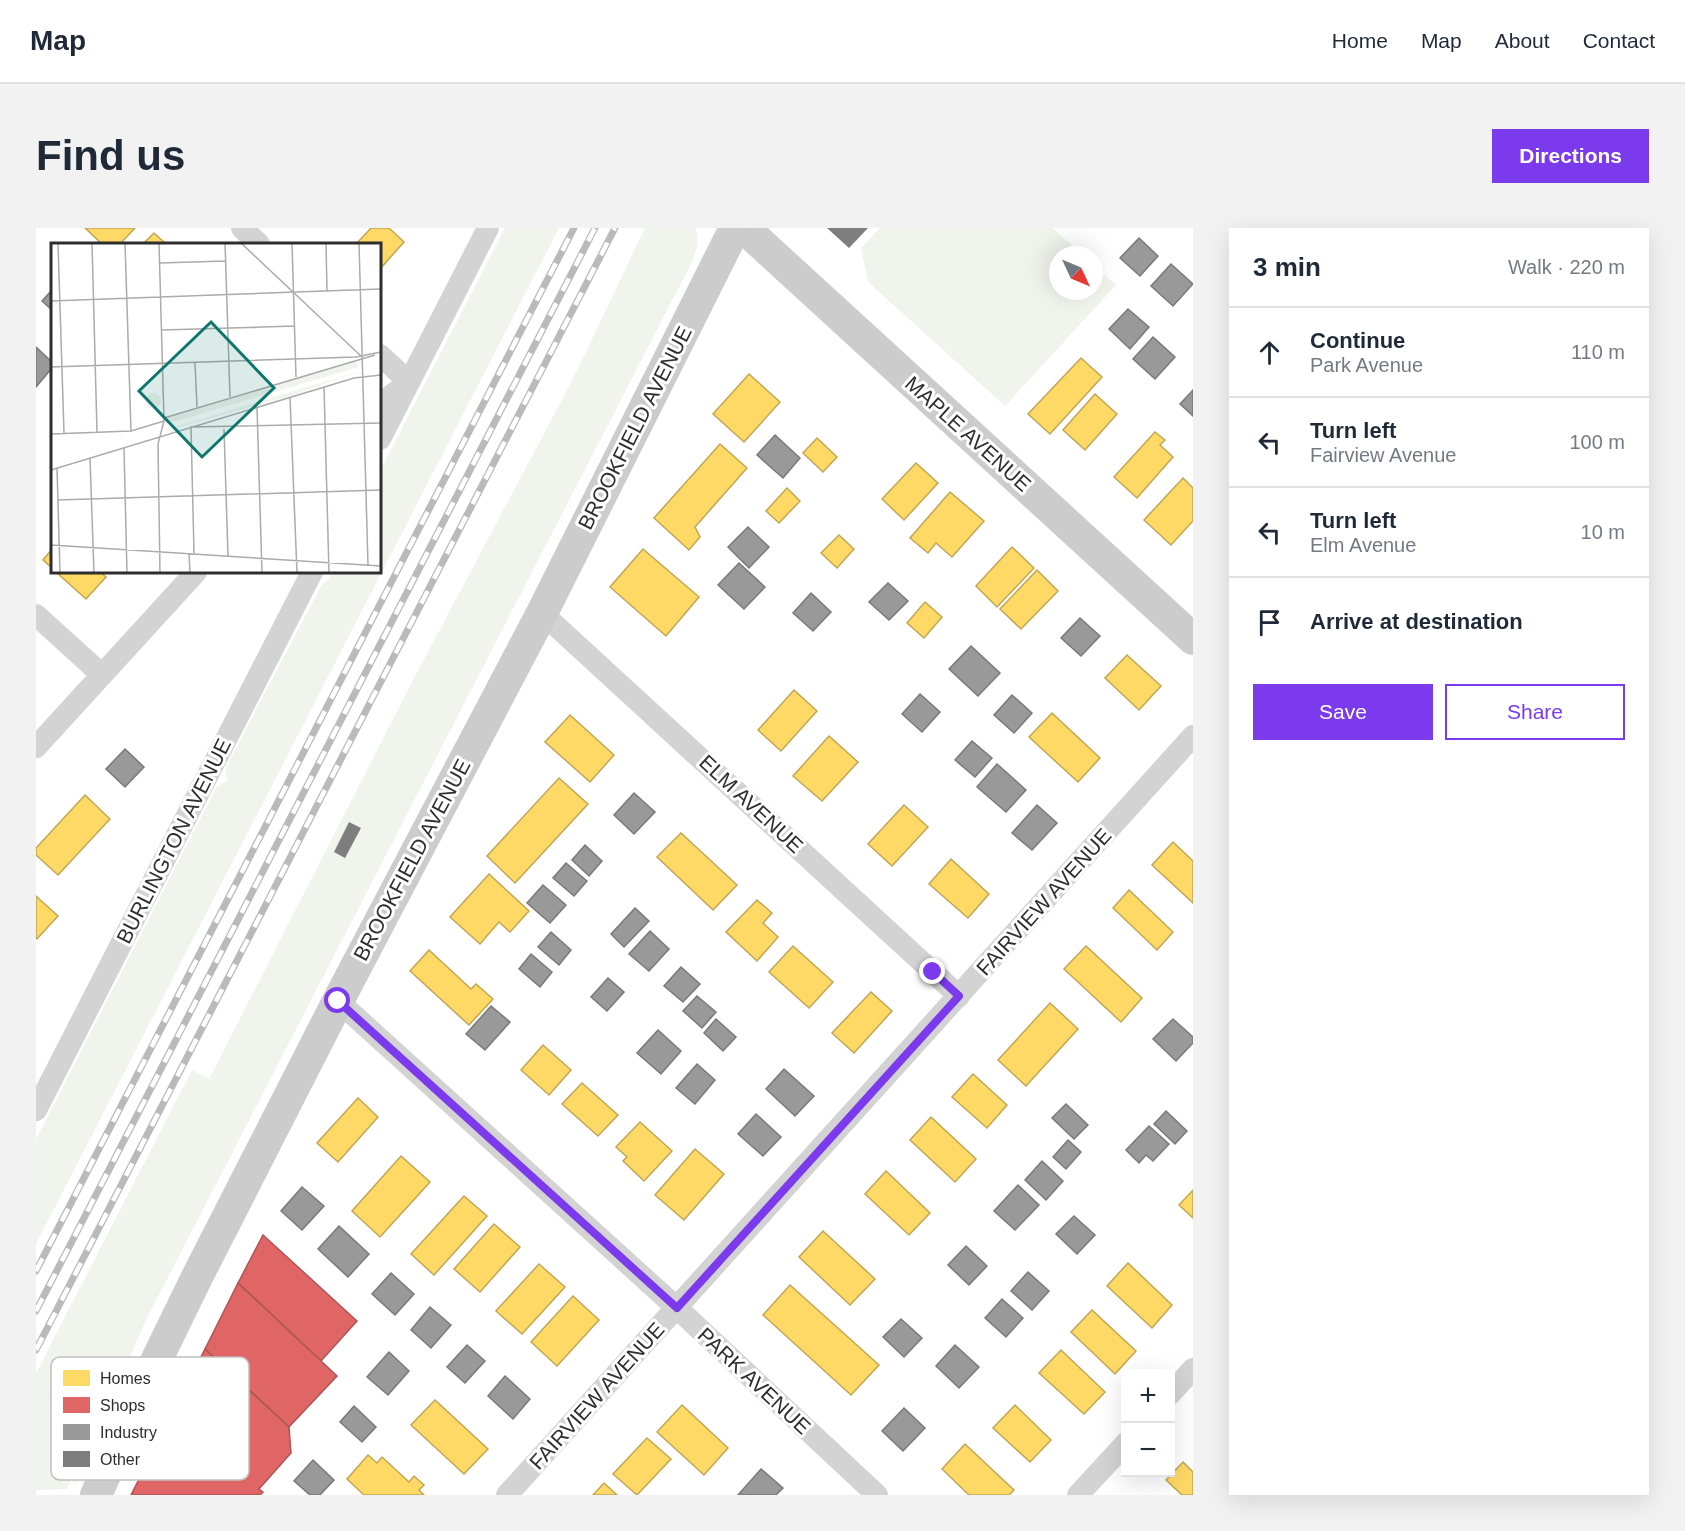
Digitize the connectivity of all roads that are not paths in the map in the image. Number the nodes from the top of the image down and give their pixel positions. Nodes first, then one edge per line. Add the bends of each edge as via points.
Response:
1 (242, 228) edge
2 (488, 228) edge
3 (735, 228) edge
4 (744, 228) edge
5 (259, 243) edge
6 (381, 357) edge
7 (409, 382) junction
8 (381, 403) edge
9 (381, 437) edge
10 (195, 573) edge
11 (311, 573) edge
12 (542, 613) junction
13 (36, 615) edge
14 (1193, 639) edge
15 (101, 674) junction
16 (1193, 736) edge
17 (36, 747) edge
18 (959, 996) junction
19 (338, 1001) junction
20 (36, 1110) edge
21 (677, 1308) junction
22 (159, 1357) edge
23 (1193, 1369) edge
24 (1175, 1389) edge
25 (1121, 1447) edge
26 (103, 1480) edge
27 (97, 1494) edge
28 (507, 1495) edge
29 (877, 1495) edge
30 (1078, 1495) edge

1 - 5 street
2 - 7 street
3 - 12 street, BROOKFIELD AVENUE
4 - 14 street, MAPLE AVENUE
6 - 7 street
7 - 8 street
7 - 9 street
10 - 15 street
11 - 20 street, BURLINGTON AVENUE
12 - 18 street, ELM AVENUE
12 - 19 street, BROOKFIELD AVENUE
13 - 15 street
15 - 17 street
16 - 18 street, FAIRVIEW AVENUE
18 - 21 street, FAIRVIEW AVENUE
19 - 21 street, PARK AVENUE
19 - 22 street, BROOKFIELD AVENUE
21 - 28 street, FAIRVIEW AVENUE
21 - 29 street, PARK AVENUE
23 - 24 street
25 - 30 street
26 - 27 street, BROOKFIELD AVENUE

